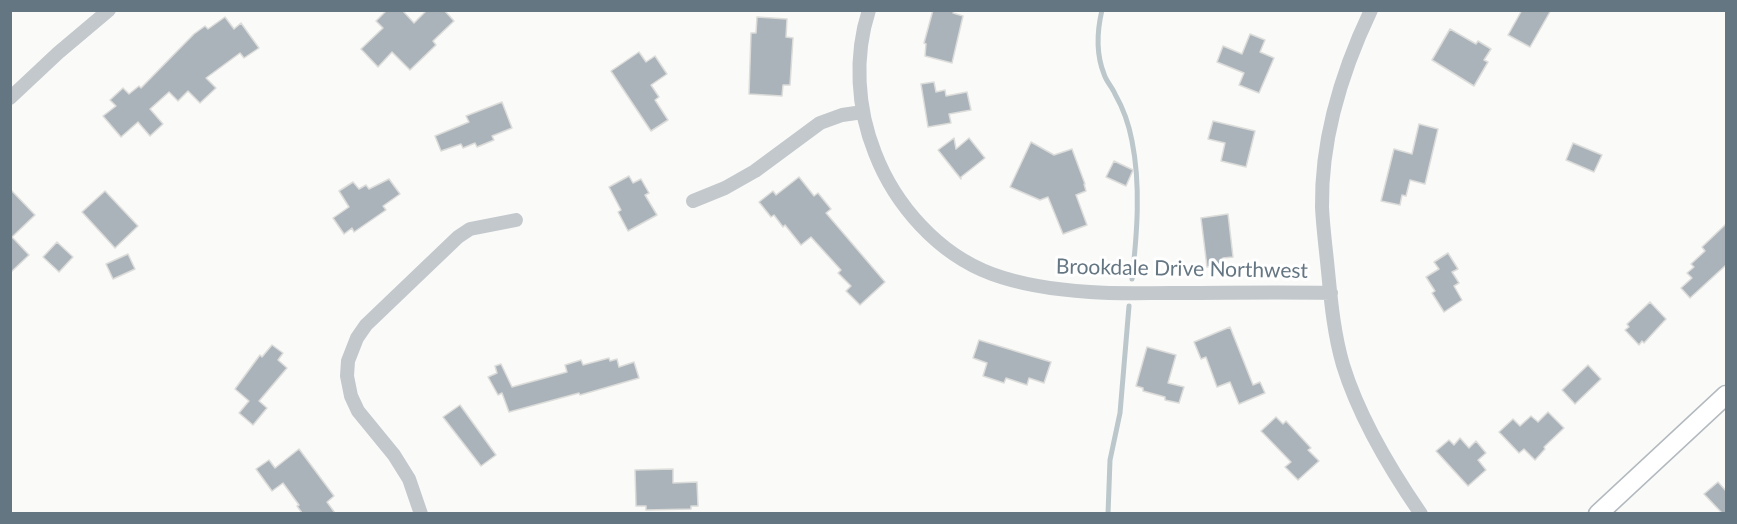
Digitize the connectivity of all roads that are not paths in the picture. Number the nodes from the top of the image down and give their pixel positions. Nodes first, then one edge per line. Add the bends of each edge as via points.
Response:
1 (109, 10) edge
2 (869, 10) edge
3 (1371, 10) edge
4 (10, 98) edge
5 (863, 112) junction
6 (693, 201) dead end
7 (516, 220) dead end
8 (1330, 293) junction
9 (1726, 395) edge
10 (421, 513) edge
11 (1421, 513) edge
12 (1598, 513) edge

1 - 4 street
2 - 5 street, Brookdale Drive Northwest via 860,63
3 - 8 street via 1341,87 1324,163 1322,208
5 - 6 street via 820,123 755,171
5 - 8 street, Brookdale Drive Northwest via 879,165 906,209 946,248 992,274 1044,287 1090,292
7 - 10 street via 470,229 458,237 366,325 352,349 347,376 351,396 409,479
8 - 11 street via 1335,332 1354,392 1382,451
9 - 12 street

